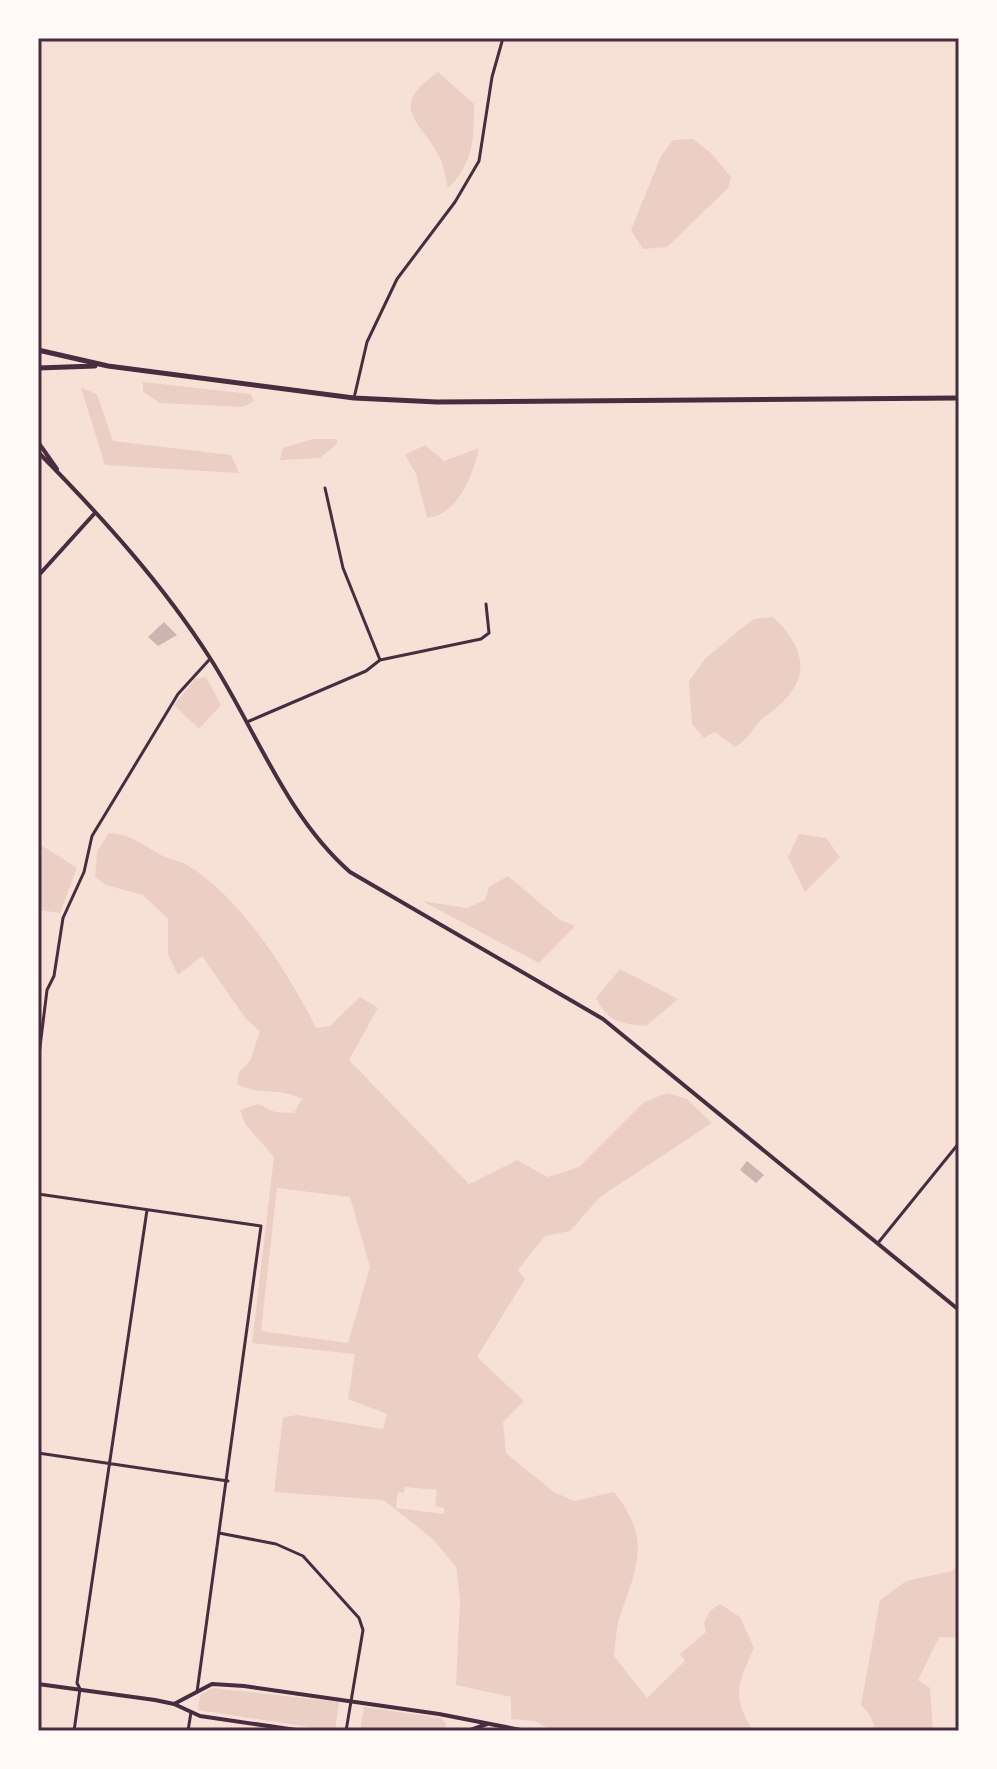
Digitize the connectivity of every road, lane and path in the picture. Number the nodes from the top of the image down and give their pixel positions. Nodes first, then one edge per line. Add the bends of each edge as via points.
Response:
1 (503, 38) edge
2 (38, 352) edge
3 (108, 366) junction
4 (38, 368) edge
5 (354, 398) junction
6 (959, 398) edge
7 (38, 442) edge
8 (38, 452) edge
9 (63, 478) junction
10 (325, 488) dead end
11 (94, 514) junction
12 (38, 576) edge
13 (486, 604) dead end
14 (211, 659) junction
15 (380, 660) junction
16 (247, 722) junction
17 (38, 1063) edge
18 (959, 1143) edge
19 (38, 1194) edge
20 (147, 1210) junction
21 (878, 1243) junction
22 (959, 1310) edge
23 (38, 1453) edge
24 (112, 1464) junction
25 (228, 1481) junction
26 (219, 1533) junction
27 (38, 1684) edge
28 (80, 1689) junction
29 (197, 1692) junction
30 (351, 1701) junction
31 (174, 1704) junction
32 (191, 1712) junction
33 (489, 1723) junction
34 (74, 1731) edge
35 (188, 1731) edge
36 (303, 1731) edge
37 (346, 1731) edge
38 (468, 1731) edge
39 (485, 1731) edge
40 (526, 1731) edge

1 - 5 street via 479,161 397,279 367,342
2 - 3 main road
3 - 4 main road
3 - 5 main road
5 - 6 main road via 503,403
7 - 9 street
8 - 9 street
9 - 11 street
10 - 15 street via 343,568
11 - 12 street
11 - 14 street via 140,562
13 - 15 street via 489,633 481,639
14 - 16 street
14 - 17 street via 178,694 92,836 84,872 63,918
15 - 16 street via 366,671
16 - 21 street via 302,818 323,848 350,872 603,1019
18 - 21 street
19 - 20 street
20 - 24 street
20 - 25 street via 261,1226
21 - 22 street
23 - 24 street
24 - 25 street
24 - 28 street
25 - 26 street
26 - 29 street
26 - 30 street via 276,1544 303,1556 359,1618 363,1630
27 - 28 street
28 - 31 street
28 - 34 street
29 - 30 street via 212,1684
29 - 31 street
30 - 33 street
30 - 37 street
31 - 32 street
32 - 35 street
32 - 36 street
33 - 38 street
33 - 39 street
33 - 40 street

